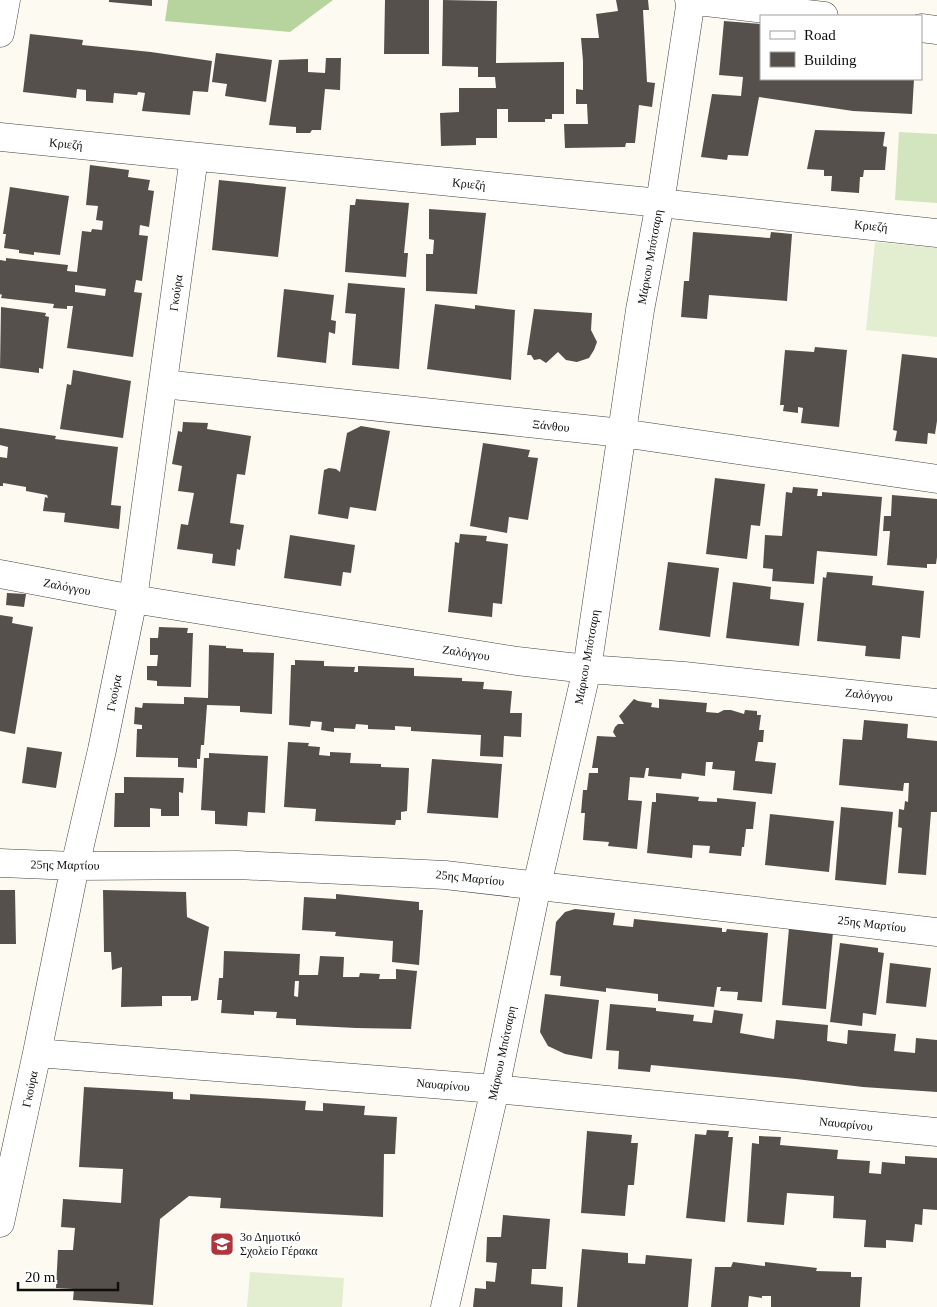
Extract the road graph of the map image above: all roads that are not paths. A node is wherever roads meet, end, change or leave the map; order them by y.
1 (6, 0) edge
2 (691, 0) edge
3 (816, 15) edge
4 (922, 28) edge
5 (937, 30) edge
6 (0, 33) edge
7 (0, 137) edge
8 (194, 157) junction
9 (660, 202) junction
10 (937, 233) edge
11 (163, 384) junction
12 (622, 433) junction
13 (937, 479) edge
14 (0, 574) edge
15 (133, 599) junction
16 (587, 668) junction
17 (937, 702) edge
18 (0, 863) edge
19 (75, 866) junction
20 (537, 885) junction
21 (937, 932) edge
22 (38, 1053) junction
23 (495, 1089) junction
24 (937, 1132) edge
25 (0, 1222) edge
26 (445, 1307) edge

1 - 6 street
2 - 3 street
2 - 9 street, Μάρκου Μπότσαρη
4 - 5 street
7 - 8 street, Κριεζή
8 - 9 street, Κριεζή
8 - 11 street, Γκούρα
9 - 10 street, Κριεζή
9 - 12 street, Μάρκου Μπότσαρη
11 - 12 street, Ξάνθου
11 - 15 street, Γκούρα
12 - 13 street, Ξάνθου
12 - 16 street, Μάρκου Μπότσαρη
14 - 15 street, Ζαλόγγου
15 - 16 street, Ζαλόγγου
15 - 19 street, Γκούρα
16 - 17 street, Ζαλόγγου
16 - 20 street, Μάρκου Μπότσαρη
18 - 19 street, 25ης Μαρτίου
19 - 20 street, 25ης Μαρτίου
19 - 22 street, Γκούρα
20 - 21 street, 25ης Μαρτίου
20 - 23 street, Μάρκου Μπότσαρη
22 - 23 street, Ναυαρίνου
22 - 25 street, Γκούρα
23 - 24 street, Ναυαρίνου
23 - 26 street, Μάρκου Μπότσαρη

